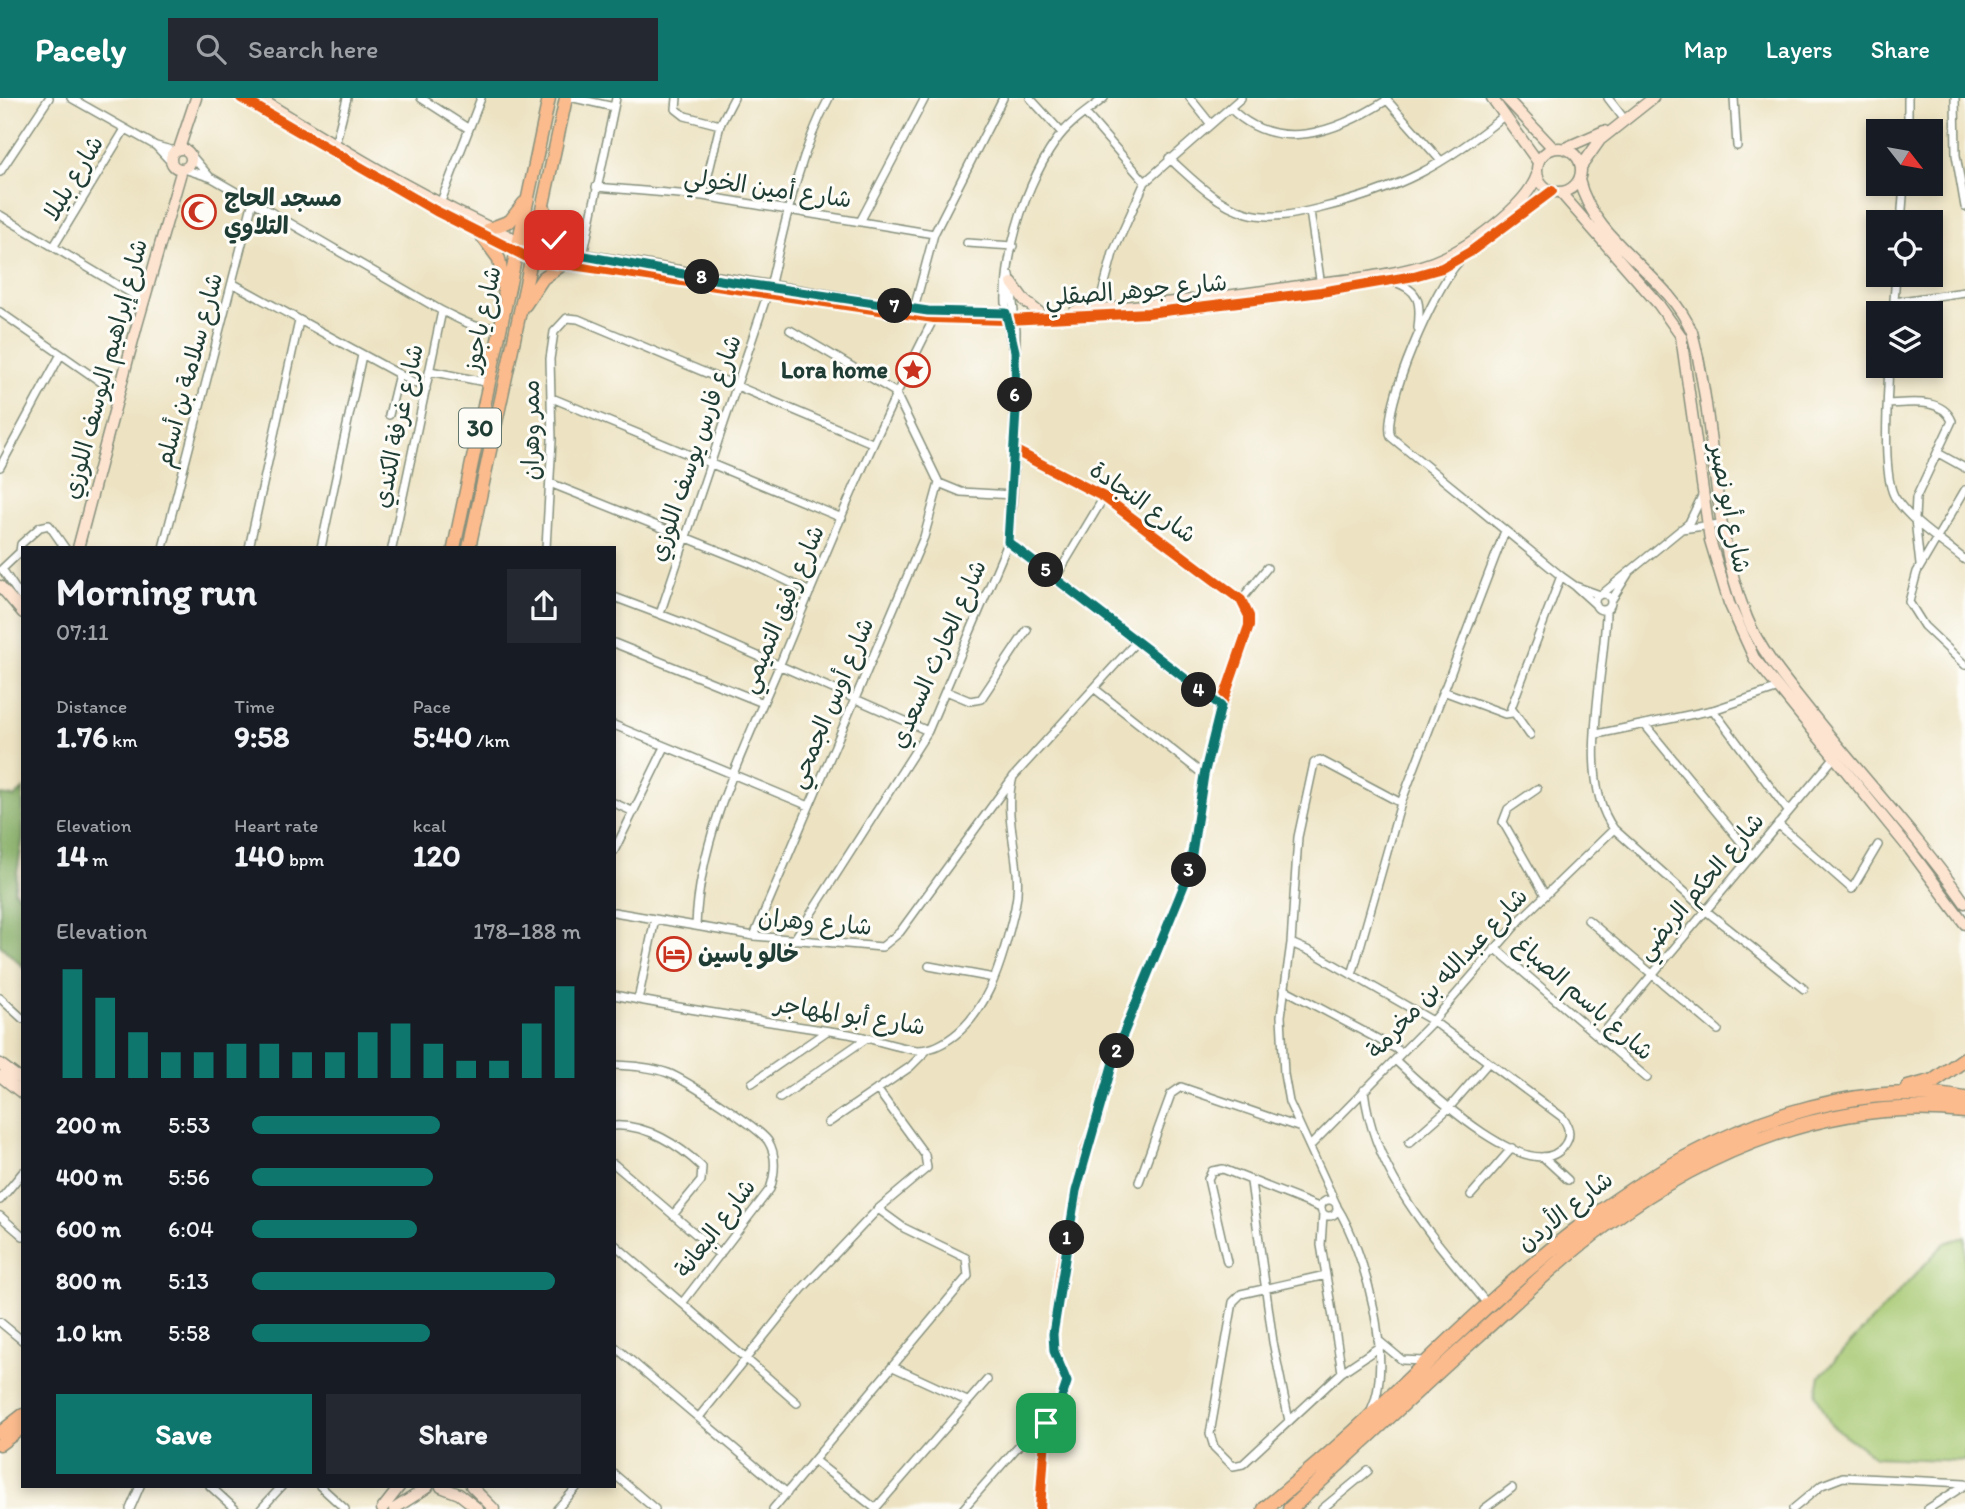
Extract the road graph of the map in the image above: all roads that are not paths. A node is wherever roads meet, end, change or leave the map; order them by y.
1 (49, 98) edge
2 (71, 98) edge
3 (196, 98) edge
4 (241, 98) edge
5 (259, 98) edge
6 (347, 98) edge
7 (421, 98) edge
8 (481, 98) edge
9 (549, 98) edge
10 (566, 98) edge
11 (574, 98) edge
12 (616, 98) edge
13 (677, 98) edge
14 (734, 98) edge
15 (829, 98) edge
16 (925, 98) edge
17 (1003, 98) edge
18 (1030, 98) edge
19 (1104, 98) edge
20 (1190, 98) edge
21 (1241, 98) edge
22 (1492, 98) edge
23 (1506, 98) edge
24 (1608, 98) edge
25 (1647, 98) edge
26 (1653, 98) edge
27 (1734, 98) edge
28 (1908, 98) edge
29 (1955, 98) edge
30 (1386, 99) edge
31 (614, 107) junction
32 (1230, 108) junction
33 (1085, 113) junction
34 (1505, 115) junction
35 (1624, 119) junction
36 (1908, 119) edge
37 (1210, 123) junction
38 (720, 125) junction
39 (124, 129) junction
40 (470, 129) junction
41 (1062, 133) junction
42 (335, 145) junction
43 (156, 146) junction
44 (1737, 146) dead end
45 (1559, 148) junction
46 (183, 152) junction
47 (1169, 158) junction
48 (1441, 162) junction
49 (1538, 162) junction
50 (178, 167) junction
51 (1581, 167) junction
52 (0, 172) edge
53 (1537, 175) junction
54 (212, 178) junction
55 (1579, 180) junction
56 (1145, 182) junction
57 (596, 187) junction
58 (530, 190) junction
59 (1556, 191) junction
60 (703, 196) junction
61 (253, 201) junction
62 (440, 204) junction
63 (543, 204) junction
64 (1965, 207) edge
65 (788, 210) junction
66 (1310, 211) junction
67 (0, 215) edge
68 (861, 220) junction
69 (486, 232) junction
70 (934, 234) junction
71 (967, 243) dead end
72 (54, 246) junction
73 (1013, 246) junction
74 (518, 247) junction
75 (1470, 252) junction
76 (532, 253) junction
77 (579, 255) junction
78 (563, 264) junction
79 (1011, 279) junction
80 (1391, 281) junction
81 (232, 283) junction
82 (1321, 288) junction
83 (769, 291) junction
84 (1965, 292) edge
85 (144, 301) junction
86 (1901, 301) edge
87 (506, 308) junction
88 (914, 309) junction
89 (1098, 309) junction
90 (442, 312) junction
91 (0, 313) edge
92 (1040, 313) junction
93 (1011, 317) junction
94 (934, 318) junction
95 (299, 321) junction
96 (503, 323) junction
97 (516, 328) junction
98 (790, 330) dead end
99 (1418, 336) junction
100 (362, 355) junction
101 (60, 356) junction
102 (430, 371) junction
103 (399, 374) junction
104 (1889, 378) edge
105 (490, 383) junction
106 (737, 386) junction
107 (426, 389) junction
108 (895, 392) junction
109 (118, 394) junction
110 (552, 398) junction
111 (1888, 404) junction
112 (389, 415) dead end
113 (872, 443) junction
114 (1014, 450) junction
115 (1938, 453) junction
116 (709, 462) junction
117 (0, 467) edge
118 (1965, 468) edge
119 (550, 483) junction
120 (939, 483) junction
121 (1965, 490) edge
122 (1013, 495) junction
123 (1702, 496) junction
124 (1104, 497) junction
125 (842, 518) junction
126 (1915, 519) junction
127 (1720, 524) junction
128 (1707, 526) junction
129 (1681, 529) junction
130 (1505, 531) junction
131 (685, 537) junction
132 (1937, 537) junction
133 (1008, 542) junction
134 (64, 546) edge
135 (79, 546) edge
136 (165, 546) edge
137 (249, 546) edge
138 (321, 546) edge
139 (392, 546) edge
140 (454, 546) edge
141 (469, 546) edge
142 (546, 546) edge
143 (1965, 560) edge
144 (1920, 565) junction
145 (1267, 568) dead end
146 (1628, 574) junction
147 (1561, 576) junction
148 (1055, 577) junction
149 (0, 586) edge
150 (1575, 586) junction
151 (810, 592) junction
152 (1601, 595) junction
153 (21, 597) edge
154 (616, 598) edge
155 (1241, 600) junction
156 (1611, 601) junction
157 (1600, 608) junction
158 (21, 611) edge
159 (660, 614) junction
160 (1027, 631) dead end
161 (1137, 641) junction
162 (616, 644) edge
163 (1965, 665) edge
164 (778, 667) junction
165 (1095, 689) junction
166 (1776, 689) junction
167 (946, 691) junction
168 (1444, 691) junction
169 (854, 699) junction
170 (763, 702) junction
171 (1221, 706) junction
172 (1713, 710) junction
173 (1512, 713) junction
174 (1645, 724) junction
175 (616, 726) edge
176 (928, 731) junction
177 (1597, 734) junction
178 (1530, 735) dead end
179 (665, 747) junction
180 (1833, 758) junction
181 (1204, 775) junction
182 (734, 776) junction
183 (1013, 777) junction
184 (1537, 789) dead end
185 (1401, 803) junction
186 (616, 804) edge
187 (809, 806) junction
188 (1788, 811) junction
189 (634, 812) junction
190 (1778, 824) junction
191 (1614, 828) junction
192 (1878, 845) dead end
193 (616, 847) edge
194 (1751, 854) junction
195 (1545, 895) junction
196 (1965, 903) edge
197 (1705, 910) junction
198 (616, 912) edge
199 (655, 919) junction
200 (1588, 920) dead end
201 (1965, 924) edge
202 (696, 926) junction
203 (754, 936) junction
204 (794, 940) junction
205 (1291, 943) junction
206 (1496, 948) junction
207 (929, 966) dead end
208 (1652, 972) junction
209 (1352, 975) junction
210 (994, 978) junction
211 (1284, 989) junction
212 (1804, 989) dead end
213 (616, 995) edge
214 (0, 998) edge
215 (638, 1000) junction
216 (21, 1018) edge
217 (1433, 1021) junction
218 (1718, 1030) dead end
219 (827, 1031) junction
220 (867, 1038) junction
221 (1599, 1038) junction
222 (927, 1049) junction
223 (1402, 1052) junction
224 (1965, 1059) edge
225 (1395, 1060) junction
226 (1488, 1063) junction
227 (0, 1064) edge
228 (616, 1065) edge
229 (0, 1076) edge
230 (1647, 1078) dead end
231 (21, 1080) edge
232 (752, 1083) dead end
233 (877, 1089) junction
234 (1364, 1090) junction
235 (21, 1092) edge
236 (1893, 1094) junction
237 (780, 1098) dead end
238 (1965, 1099) edge
239 (1942, 1108) junction
240 (1448, 1109) junction
241 (1965, 1111) edge
242 (1965, 1118) edge
243 (828, 1123) dead end
244 (616, 1126) edge
245 (1301, 1128) junction
246 (1409, 1143) dead end
247 (1311, 1145) junction
248 (1512, 1148) junction
249 (1543, 1157) junction
250 (616, 1166) edge
251 (21, 1174) edge
252 (1568, 1180) dead end
253 (1139, 1182) dead end
254 (1251, 1182) junction
255 (1471, 1195) dead end
256 (0, 1200) edge
257 (1336, 1205) junction
258 (878, 1209) junction
259 (1322, 1211) junction
260 (673, 1215) junction
261 (0, 1216) edge
262 (21, 1234) edge
263 (616, 1246) edge
264 (720, 1255) junction
265 (1227, 1262) dead end
266 (1326, 1275) junction
267 (1266, 1287) junction
268 (683, 1302) junction
269 (1488, 1306) junction
270 (0, 1322) edge
271 (21, 1338) edge
272 (1379, 1344) junction
273 (616, 1350) edge
274 (746, 1358) junction
275 (1432, 1358) junction
276 (893, 1367) junction
277 (1342, 1372) junction
278 (987, 1380) dead end
279 (967, 1401) junction
280 (797, 1402) dead end
281 (21, 1417) edge
282 (699, 1417) junction
283 (1289, 1421) junction
284 (1366, 1421) junction
285 (21, 1428) edge
286 (0, 1433) edge
287 (0, 1444) edge
288 (1043, 1444) junction
289 (815, 1461) junction
290 (1368, 1471) dead end
291 (616, 1476) edge
292 (1965, 1484) edge
293 (139, 1488) edge
294 (212, 1488) edge
295 (280, 1488) edge
296 (322, 1488) edge
297 (398, 1488) edge
298 (424, 1488) edge
299 (446, 1488) edge
300 (473, 1488) edge
301 (576, 1488) edge
302 (1511, 1488) dead end
303 (787, 1493) junction
304 (130, 1509) edge
305 (235, 1509) edge
306 (261, 1509) edge
307 (345, 1509) edge
308 (382, 1509) edge
309 (394, 1509) edge
310 (478, 1509) edge
311 (494, 1509) edge
312 (557, 1509) edge
313 (655, 1509) edge
314 (773, 1509) edge
315 (875, 1509) edge
316 (963, 1509) edge
317 (1040, 1509) edge
318 (1265, 1509) edge
319 (1290, 1509) edge
320 (1322, 1509) edge
321 (1484, 1509) edge
322 (1793, 1509) edge
323 (1928, 1509) edge

1 - 52 street
2 - 39 street
3 - 46 street
4 - 69 street
5 - 42 street
6 - 42 street
7 - 40 street
8 - 40 street
9 - 58 main road, شارع ياجوز / 30
10 - 63 main road, شارع ياجوز / 30
11 - 31 street
12 - 31 street
13 - 38 street
14 - 38 street
15 - 65 street, شارع فارس يوسف اللوزي
16 - 68 street
17 - 70 street
18 - 41 street
19 - 33 street
20 - 37 street
21 - 32 street
22 - 34 street
23 - 45 street
24 - 35 street
25 - 35 street
26 - 35 street
27 - 44 street
28 - 36 street
29 - 64 street
30 - 32 street
30 - 48 street
31 - 57 street
32 - 37 street
33 - 41 street
33 - 56 street
34 - 48 street
34 - 49 street
35 - 45 street
35 - 51 street
37 - 47 street
38 - 60 street
39 - 43 street
39 - 72 street, شارع بليلا
40 - 62 street
41 - 73 street, شارع الحارث السعدي
42 - 62 street
43 - 46 street
43 - 50 street
45 - 49 street
45 - 51 street
46 - 50 street
46 - 50 street
46 - 54 street
47 - 56 street
47 - 66 street
48 - 66 street
49 - 53 street
50 - 54 street
50 - 85 street, شارع إبراهيم اليوسف اللوزي
51 - 55 street
53 - 59 street
53 - 82 street, شارع جوهر الصقلي
54 - 61 street
55 - 59 street
55 - 127 street, شارع أبو نصير
56 - 89 street
57 - 60 street, شارع أمين الخولي
57 - 77 street
58 - 69 main road
58 - 74 main road, شارع ياجوز / 30
59 - 75 street, شارع جوهر الصقلي
59 - 123 street, شارع أبو نصير
60 - 65 street, شارع أمين الخولي
61 - 81 street, شارع سلامة بن أسلم
61 - 90 street
62 - 69 street
63 - 76 main road, شارع ياجوز / 30
63 - 77 main road
65 - 68 street, شارع أمين الخولي
65 - 83 street, شارع فارس يوسف اللوزي
66 - 82 street
67 - 72 street
68 - 70 street, شارع أمين الخولي
69 - 74 street
69 - 87 main road
70 - 88 street
71 - 73 street
72 - 85 street
73 - 79 street, شارع الحارث السعدي
74 - 76 street
74 - 87 main road, شارع ياجوز / 30
75 - 80 street, شارع جوهر الصقلي
75 - 99 street
76 - 77 street, شارع جوهر الصقلي
76 - 78 street, شارع جوهر الصقلي
76 - 97 main road, شارع ياجوز / 30
77 - 83 street, شارع جوهر الصقلي
78 - 83 street, شارع جوهر الصقلي
78 - 97 main road
79 - 92 street
79 - 93 street, شارع الحارث السعدي
80 - 82 street, شارع جوهر الصقلي
80 - 99 street
81 - 95 street
81 - 136 street, شارع سلامة بن أسلم
82 - 89 street, شارع جوهر الصقلي
82 - 93 street, شارع جوهر الصقلي
83 - 88 street, شارع جوهر الصقلي
83 - 94 street, شارع جوهر الصقلي
83 - 106 street, شارع فارس يوسف اللوزي
84 - 86 street
85 - 109 street, شارع إبراهيم اليوسف اللوزي
87 - 96 main road, شارع ياجوز / 30
88 - 93 street, شارع جوهر الصقلي
89 - 92 street, شارع جوهر الصقلي
90 - 96 street
90 - 102 street, شارع غرفة الكندي
91 - 101 street
92 - 93 street, شارع جوهر الصقلي
93 - 94 street, شارع جوهر الصقلي
93 - 114 street, شارع الحارث السعدي
94 - 108 street, شارع رفيق التميمي
95 - 100 street
95 - 137 street
96 - 105 main road, شارع ياجوز / 30
97 - 141 main road, شارع ياجوز / 30
98 - 108 street
99 - 130 street
100 - 103 street
100 - 138 street
101 - 109 street
101 - 117 street
102 - 105 street
102 - 107 street, شارع غرفة الكندي
103 - 107 street
103 - 112 street
104 - 111 street
105 - 140 main road, شارع ياجوز / 30
106 - 110 street, ممر وهران
106 - 113 street
106 - 116 street, شارع فارس يوسف اللوزي
107 - 139 street, شارع غرفة الكندي
108 - 113 street, شارع رفيق التميمي
108 - 120 street
109 - 135 street, شارع إبراهيم اليوسف اللوزي
110 - 116 street
110 - 119 street, ممر وهران
111 - 115 street
111 - 126 street
113 - 125 street, شارع رفيق التميمي
114 - 122 street, شارع الحارث السعدي
114 - 124 street, شارع النجادة
115 - 118 street
115 - 126 street
116 - 125 street
116 - 131 street, شارع فارس يوسف اللوزي
119 - 131 street
119 - 142 street, ممر وهران
120 - 122 street
120 - 169 street, شارع أوس الجمحي
121 - 132 street
122 - 133 street, شارع الحارث السعدي
123 - 128 street, شارع أبو نصير
123 - 129 street
124 - 148 street
124 - 155 street, شارع النجادة
125 - 151 street, شارع رفيق التميمي
126 - 132 street
126 - 144 street
127 - 128 street
127 - 196 street, شارع أبو نصير
128 - 129 street
128 - 166 street, شارع أبو نصير
129 - 146 street
130 - 147 street
130 - 168 street
131 - 151 street
131 - 159 street, شارع فارس يوسف اللوزي
132 - 143 street
132 - 144 street
133 - 148 street
133 - 167 street, شارع الحارث السعدي
134 - 153 street
144 - 163 street
145 - 155 street
146 - 152 street
146 - 156 street
147 - 150 street
147 - 173 street
148 - 161 street
149 - 158 street
150 - 152 street
150 - 157 street
151 - 164 street, شارع رفيق التميمي
152 - 156 street
152 - 157 street
154 - 159 street
155 - 171 street
156 - 157 street
157 - 177 street
159 - 164 street
160 - 167 street
161 - 165 street
161 - 171 street
162 - 170 street
164 - 169 street
164 - 170 street, شارع رفيق التميمي
165 - 181 street
165 - 183 street
166 - 172 street
166 - 180 street, شارع أبو نصير
167 - 176 street, شارع الحارث السعدي
168 - 173 street
168 - 185 street
169 - 176 street
169 - 187 street, شارع أوس الجمحي
170 - 182 street, شارع رفيق التميمي
171 - 181 street
172 - 174 street
172 - 188 street
173 - 178 street
174 - 177 street
174 - 194 street
175 - 179 street
176 - 204 street, شارع الحارث السعدي
177 - 191 street
179 - 182 street
179 - 189 street
180 - 188 street, شارع الحكم الربضي
180 - 201 street, شارع أبو نصير
181 - 288 street
182 - 187 street
182 - 202 street, شارع رفيق التميمي
183 - 204 street, شارع وهران
183 - 210 street, شارع أبو المهاجر
184 - 195 street
185 - 205 street
185 - 209 street
186 - 189 street
187 - 203 street, شارع أوس الجمحي
188 - 190 street, شارع الحكم الربضي
189 - 193 street
190 - 192 street
190 - 194 street, شارع الحكم الربضي
191 - 195 street, شارع عبدالله بن مخرمة
191 - 197 street
194 - 197 street, شارع الحكم الربضي
195 - 206 street, شارع عبدالله بن مخرمة
197 - 208 street, شارع الحكم الربضي
197 - 212 street
198 - 199 street, شارع وهران
199 - 202 street, شارع وهران
199 - 215 street
200 - 208 street
202 - 203 street, شارع وهران
203 - 204 street, شارع وهران
205 - 209 street
205 - 211 street
206 - 217 street, شارع عبدالله بن مخرمة
206 - 221 street, شارع باسم الصباغ
207 - 210 street
208 - 218 street
208 - 221 street, شارع الحكم الربضي
209 - 217 street
210 - 222 street, شارع أبو المهاجر
211 - 223 street
211 - 245 street
213 - 215 street, شارع أبو المهاجر
214 - 216 street
215 - 219 street, شارع أبو المهاجر
217 - 223 street, شارع عبدالله بن مخرمة
217 - 226 street
219 - 220 street, شارع أبو المهاجر
219 - 232 street
220 - 222 street, شارع أبو المهاجر
220 - 237 street
221 - 230 street, شارع باسم الصباغ
222 - 233 street
223 - 225 street, شارع عبدالله بن مخرمة
224 - 236 highway
225 - 234 street, شارع عبدالله بن مخرمة
225 - 240 street
226 - 240 street
226 - 249 street
227 - 231 street
228 - 264 street, شارع البعانة
229 - 235 street
233 - 243 street
233 - 258 street
234 - 247 street, شارع عبدالله بن مخرمة
234 - 269 street
236 - 238 highway, شارع الأردن
236 - 269 highway, شارع الأردن
239 - 241 highway, شارع الأردن
239 - 242 highway
239 - 319 highway, شارع الأردن
240 - 246 street
240 - 248 street
244 - 260 street
245 - 247 street
245 - 253 street
247 - 257 street
248 - 249 street
248 - 255 street
249 - 252 street
250 - 260 street
251 - 256 street
254 - 259 street
254 - 265 street
254 - 267 street
257 - 259 street
257 - 259 street
257 - 272 street
258 - 274 street
258 - 276 street
259 - 266 street
260 - 264 street
261 - 262 street
263 - 268 street
264 - 268 street, شارع البعانة
266 - 267 street
266 - 277 street
267 - 283 street
267 - 283 street
268 - 274 street
269 - 275 highway, شارع الأردن
270 - 271 street
272 - 275 street
272 - 277 street
272 - 284 street
273 - 282 street
274 - 280 street
274 - 282 street
275 - 284 highway, شارع الأردن
276 - 279 street
276 - 289 street
277 - 283 street
278 - 279 street
279 - 315 street
281 - 286 main road
282 - 303 street
284 - 318 highway, شارع الأردن
285 - 287 main road
288 - 316 street
288 - 317 street
289 - 303 street
289 - 315 street
290 - 320 street
291 - 313 street
292 - 322 street
292 - 323 street
293 - 304 street
294 - 305 street
295 - 306 street
296 - 307 street
297 - 308 street
298 - 309 street
299 - 310 street
300 - 311 street
301 - 312 street
302 - 321 street
303 - 314 street

